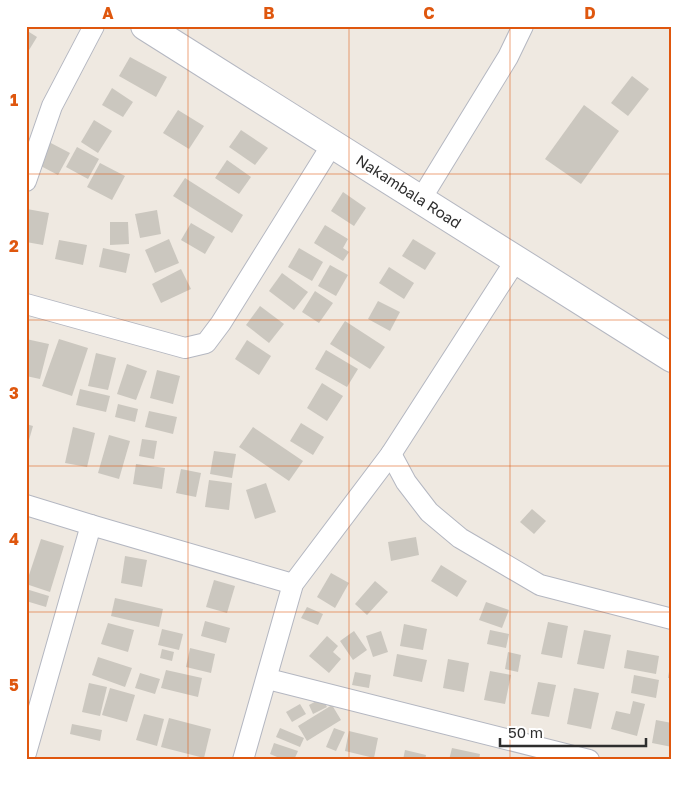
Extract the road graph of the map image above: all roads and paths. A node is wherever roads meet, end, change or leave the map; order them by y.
1 (94, 26) edge
2 (145, 26) edge
3 (523, 26) edge
4 (334, 143) junction
5 (26, 180) edge
6 (421, 200) junction
7 (516, 260) junction
8 (26, 304) edge
9 (668, 350) edge
10 (391, 454) junction
11 (26, 505) edge
12 (91, 525) junction
13 (293, 584) junction
14 (672, 619) edge
15 (268, 679) junction
16 (26, 753) edge
17 (568, 757) edge
18 (243, 760) edge
19 (589, 760) edge

1 - 5 street
2 - 4 main road, Nakambala Road
3 - 6 street
4 - 6 main road, Nakambala Road
4 - 8 street
6 - 7 main road, Nakambala Road
7 - 9 main road, Nakambala Road
7 - 10 street
10 - 13 street
10 - 14 street
11 - 12 street
12 - 13 street
12 - 16 street
13 - 15 street
15 - 17 street
15 - 18 street
17 - 19 street

